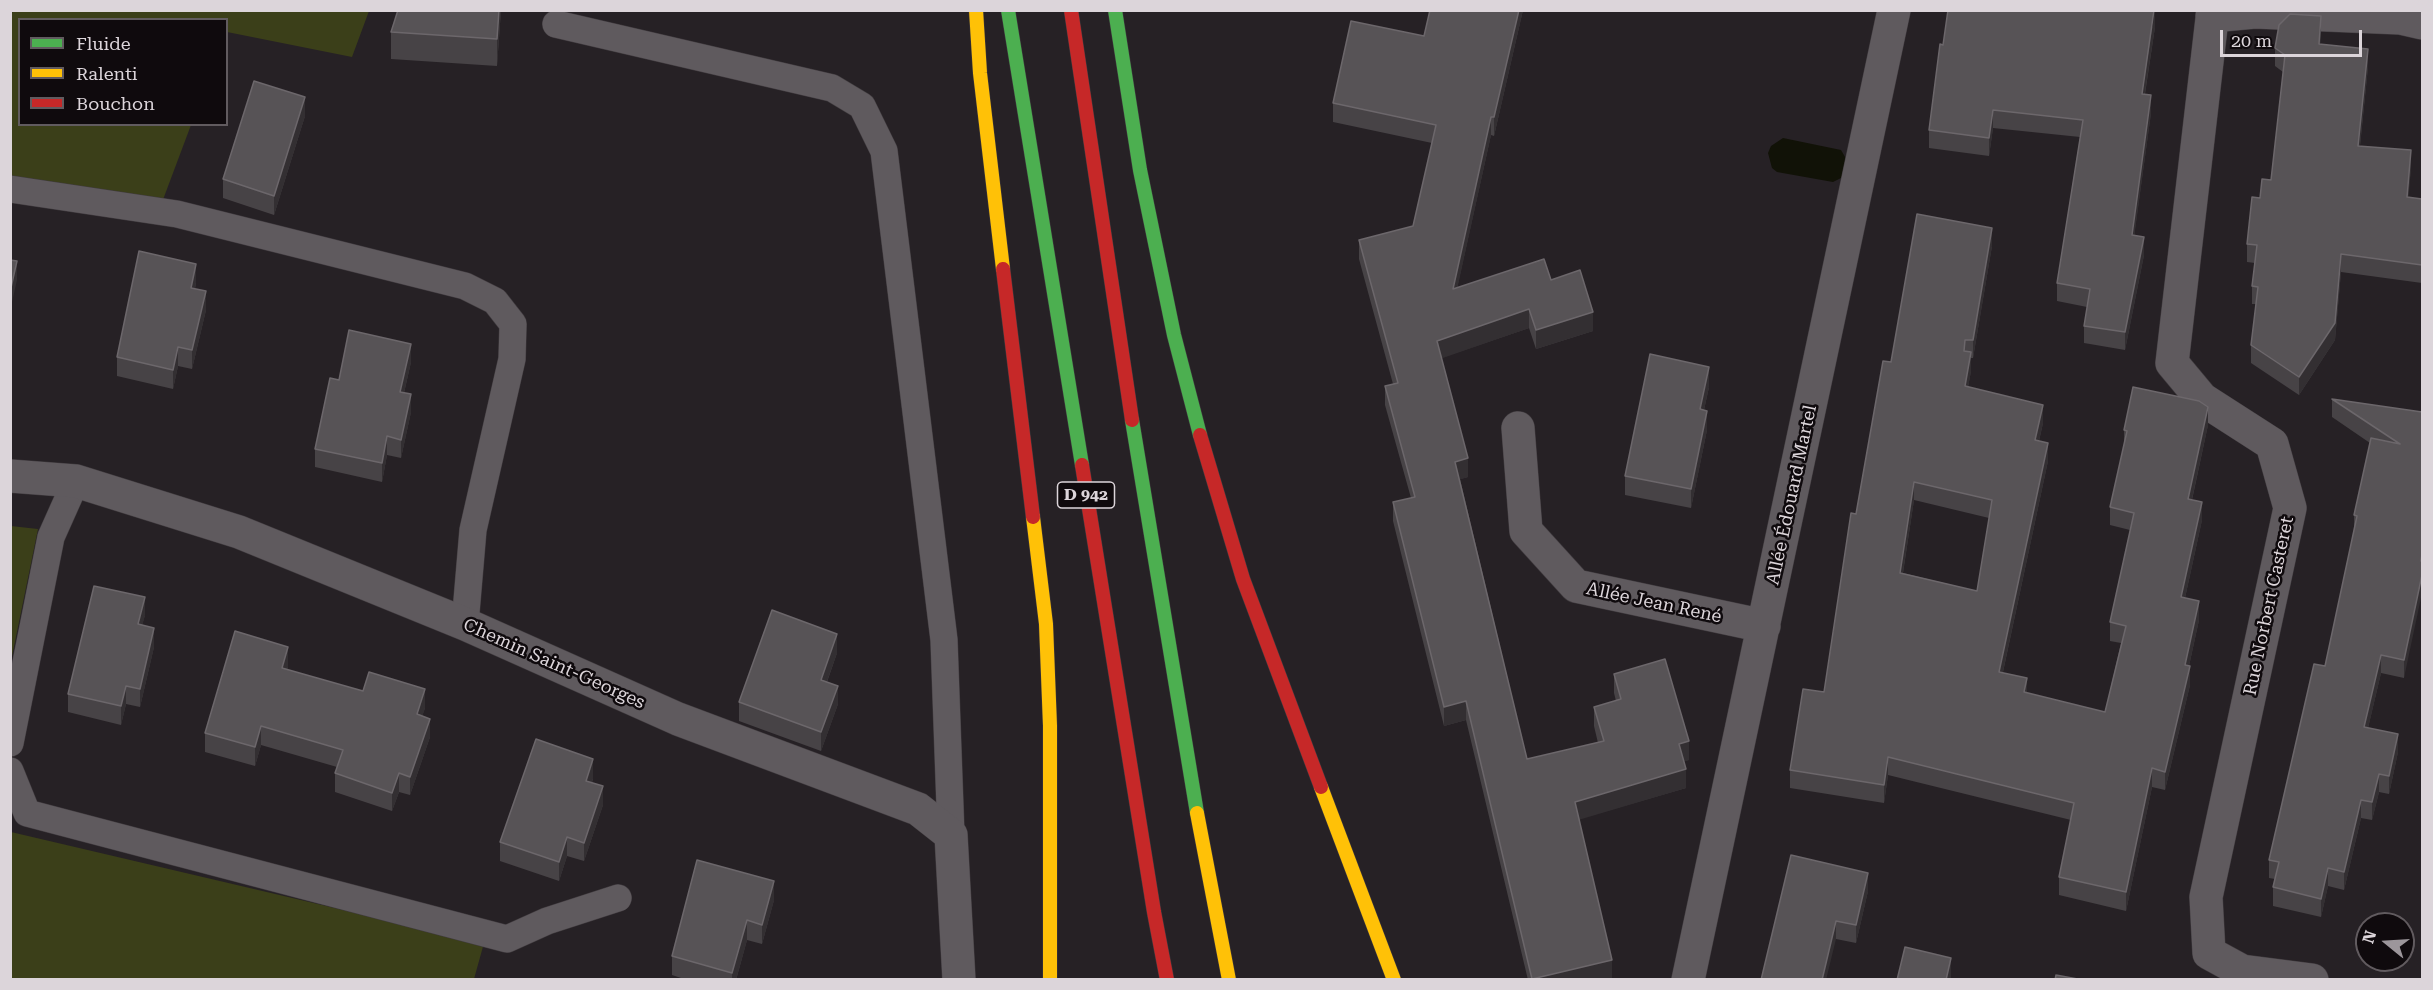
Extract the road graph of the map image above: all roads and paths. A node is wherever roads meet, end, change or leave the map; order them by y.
1 (976, 10) edge
2 (1008, 10) edge
3 (1071, 10) edge
4 (1115, 10) edge
5 (1894, 10) edge
6 (2213, 13) edge
7 (2422, 23) edge
8 (556, 24) dead end
9 (10, 189) edge
10 (1518, 428) dead end
11 (10, 476) edge
12 (76, 481) junction
13 (465, 624) junction
14 (1764, 626) junction
15 (10, 743) edge
16 (10, 771) edge
17 (951, 835) junction
18 (618, 898) dead end
19 (959, 980) edge
20 (1050, 980) edge
21 (1167, 980) edge
22 (1229, 980) edge
23 (1394, 980) edge
24 (1688, 980) edge
25 (2312, 980) edge

1 - 20 main road
2 - 21 main road, D 942
3 - 22 main road
4 - 23 main road
5 - 14 street, Allée Édouard Martel
6 - 7 street, Rue Norbert Casteret
6 - 25 street, Rue Norbert Casteret
8 - 17 lane
9 - 13 lane
10 - 14 street, Allée Jean René
11 - 12 street, Chemin Saint-Georges
12 - 13 street, Chemin Saint-Georges
12 - 15 lane
13 - 17 street, Chemin Saint-Georges
14 - 24 street, Allée Édouard Martel
16 - 18 lane
17 - 19 street

